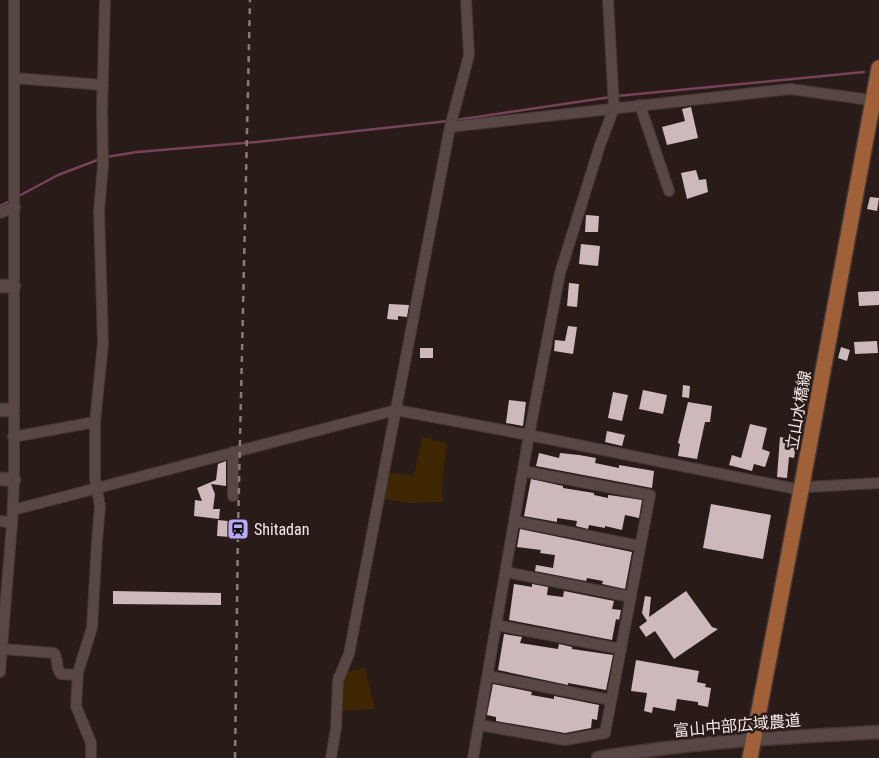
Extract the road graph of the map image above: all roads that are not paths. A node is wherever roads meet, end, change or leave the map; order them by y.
1 (14, 0) edge
2 (105, 0) edge
3 (466, 0) edge
4 (608, 0) edge
5 (879, 68) edge
6 (14, 78) junction
7 (103, 85) junction
8 (876, 101) edge
9 (640, 106) junction
10 (614, 108) junction
11 (450, 127) junction
12 (669, 191) dead end
13 (15, 207) junction
14 (0, 213) edge
15 (0, 286) edge
16 (14, 286) junction
17 (6, 410) edge
18 (396, 410) junction
19 (95, 422) junction
20 (529, 435) junction
21 (13, 437) junction
22 (233, 452) junction
23 (523, 471) junction
24 (0, 479) edge
25 (14, 480) junction
26 (879, 483) edge
27 (98, 488) junction
28 (801, 490) junction
29 (233, 496) dead end
30 (13, 510) junction
31 (0, 521) edge
32 (514, 521) junction
33 (12, 523) junction
34 (640, 546) junction
35 (506, 572) junction
36 (631, 598) junction
37 (496, 625) junction
38 (3, 649) junction
39 (621, 649) junction
40 (0, 672) edge
41 (78, 675) junction
42 (488, 676) junction
43 (611, 700) junction
44 (479, 725) junction
45 (879, 732) edge
46 (753, 739) junction
47 (91, 758) edge
48 (331, 758) edge
49 (473, 758) edge
50 (598, 758) edge
51 (750, 758) edge

1 - 6 street
2 - 7 street
3 - 11 street
4 - 10 street
5 - 8 main road, 立山水橋線
6 - 7 street
6 - 13 street
7 - 19 street
8 - 9 street
8 - 28 main road, 立山水橋線
9 - 10 street
9 - 12 street
10 - 11 street
10 - 20 street
11 - 18 street
13 - 14 street
13 - 16 street
15 - 16 street
16 - 17 street
17 - 21 street
18 - 20 street
18 - 22 street
18 - 48 street
19 - 21 street
19 - 27 street
20 - 23 street
20 - 28 street
21 - 25 street
22 - 27 street
22 - 29 street
23 - 32 street
23 - 34 street
24 - 25 street
25 - 30 street
26 - 28 street
27 - 30 street
27 - 41 street
28 - 46 main road, 立山水橋線
30 - 33 street
31 - 33 street
32 - 34 street
32 - 35 street
33 - 38 street
34 - 36 street
35 - 36 street
35 - 37 street
36 - 39 street
37 - 39 street
37 - 42 street
38 - 40 street
38 - 41 street
39 - 43 street
41 - 47 street
42 - 43 street
42 - 44 street
43 - 44 street
44 - 49 street
45 - 46 street, 富山中部広域農道
46 - 50 street, 富山中部広域農道
46 - 51 main road, 立山水橋線

